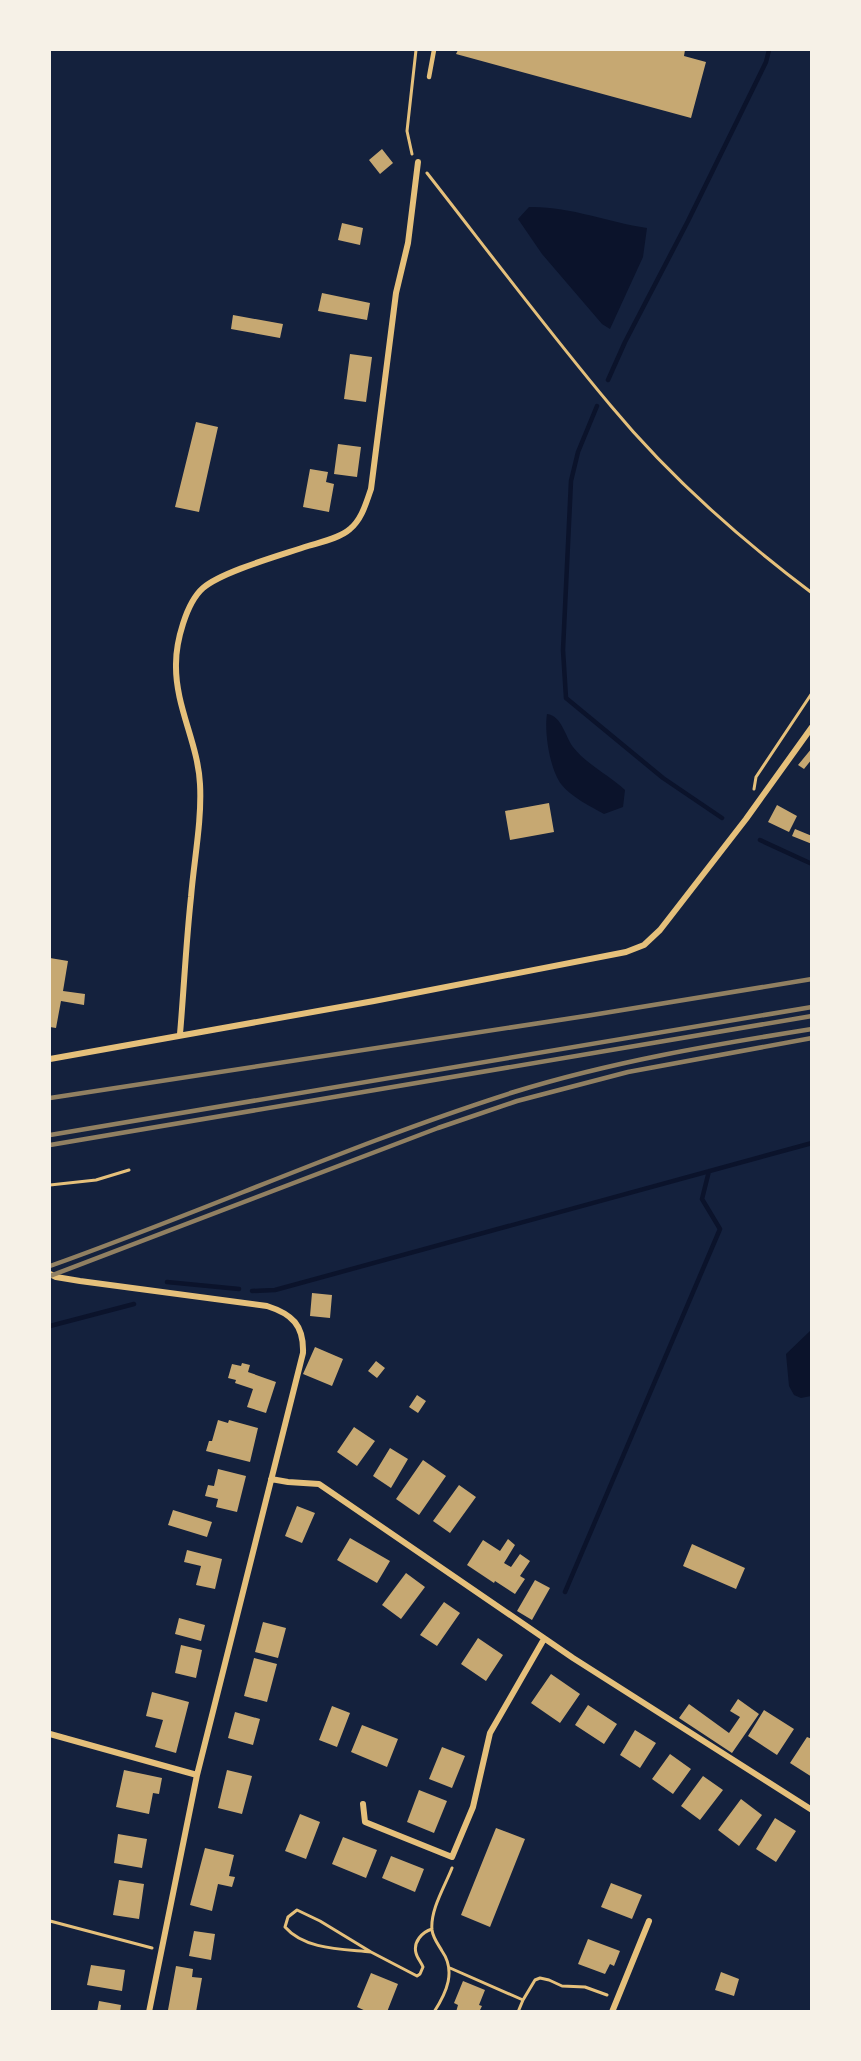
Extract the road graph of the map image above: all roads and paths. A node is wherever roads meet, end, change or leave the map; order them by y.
1 (416, 50) edge
2 (434, 50) edge
3 (429, 77) dead end
4 (418, 162) junction
5 (812, 593) edge
6 (812, 693) edge
7 (812, 727) edge
8 (755, 807) junction
9 (180, 1034) junction
10 (50, 1059) edge
11 (129, 1170) dead end
12 (50, 1185) edge
13 (50, 1274) edge
14 (271, 1479) junction
15 (544, 1639) junction
16 (50, 1734) edge
17 (197, 1775) junction
18 (363, 1804) dead end
19 (812, 1810) edge
20 (452, 1857) junction
21 (649, 1921) dead end
22 (50, 1922) edge
23 (432, 1929) junction
24 (160, 1950) junction
25 (371, 1952) junction
26 (450, 1968) junction
27 (523, 2000) junction
28 (617, 2000) junction
29 (149, 2012) edge
30 (434, 2012) edge
31 (518, 2012) edge
32 (612, 2012) edge

1 - 4 path
2 - 3 lane
4 - 5 path
4 - 9 street
6 - 8 path
7 - 8 street
8 - 9 street
9 - 10 street
11 - 12 path
13 - 14 street
14 - 15 street
14 - 17 street
15 - 19 street
15 - 20 street
16 - 17 street
17 - 24 street
18 - 20 street
20 - 23 path
21 - 28 street
22 - 24 path
23 - 25 path
23 - 26 path
24 - 29 street
25 - 25 path
26 - 27 path
26 - 30 path
27 - 28 path
27 - 31 path
28 - 32 street

